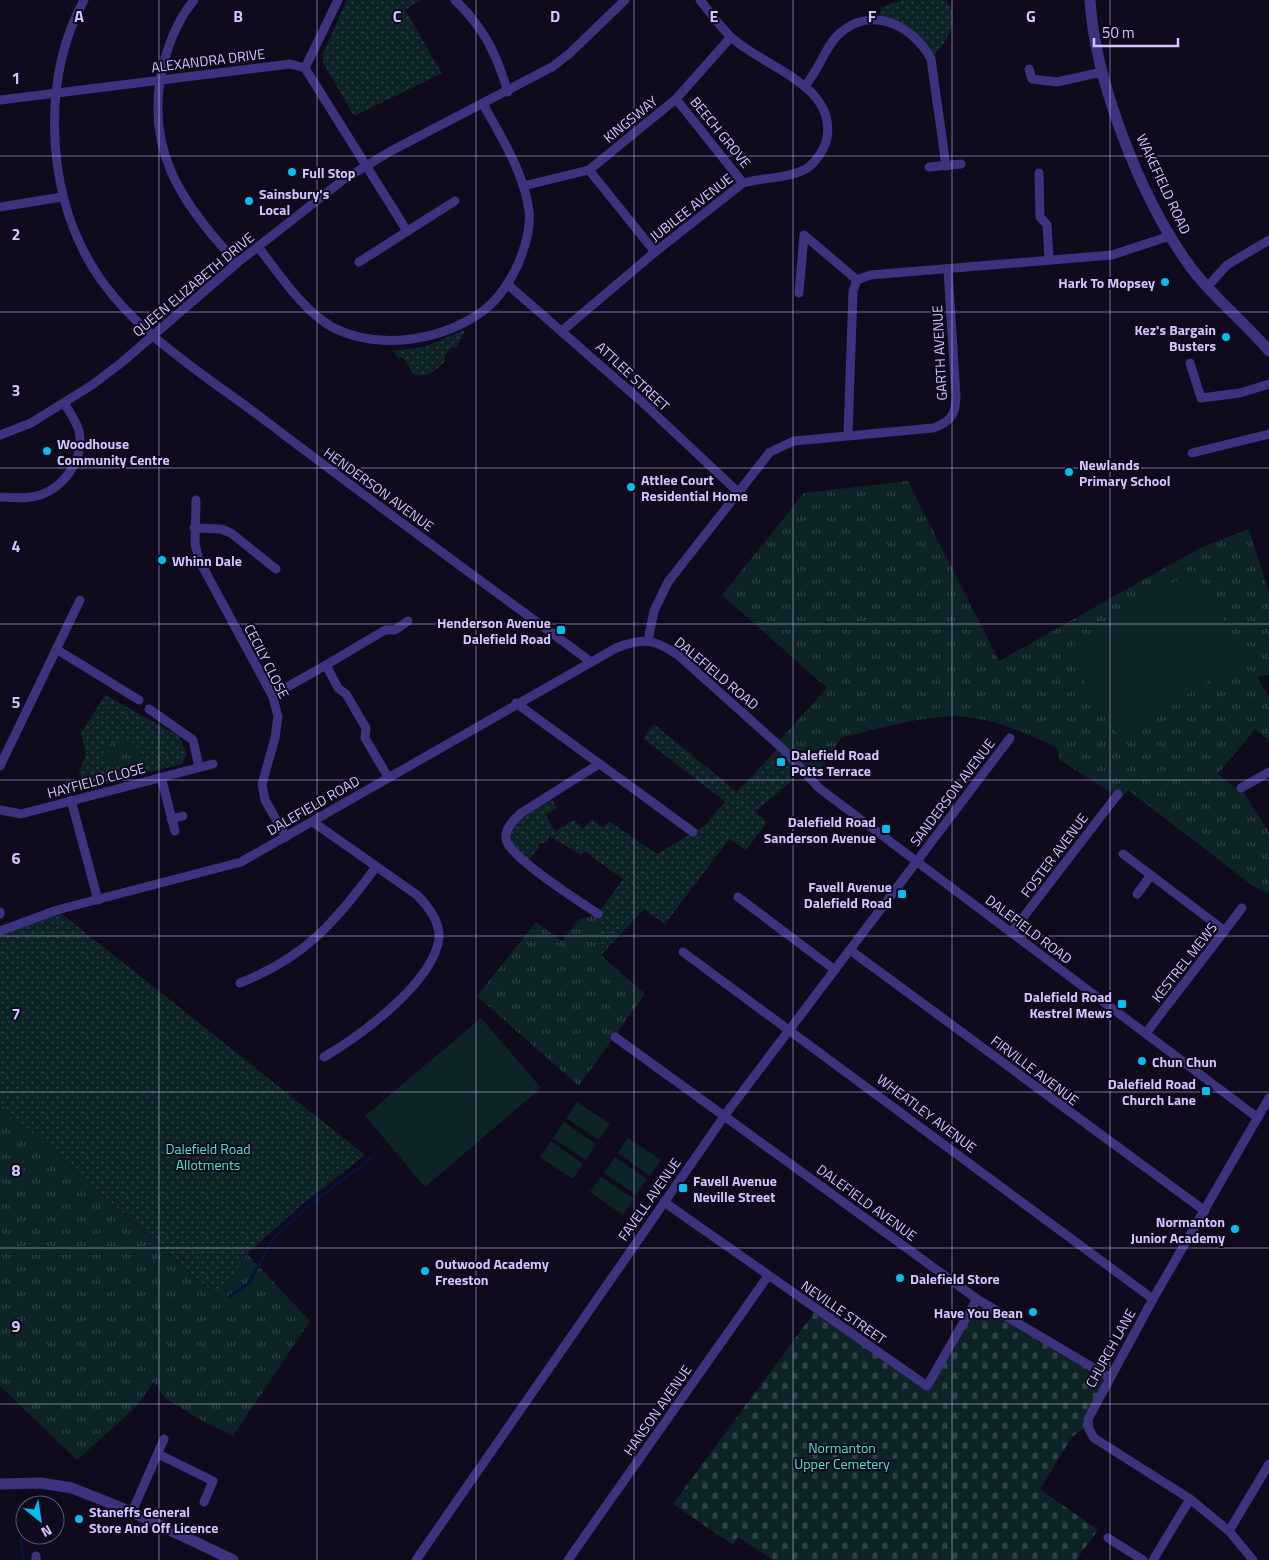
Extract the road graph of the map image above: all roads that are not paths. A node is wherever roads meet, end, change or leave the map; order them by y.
1 (84, 0) edge
2 (194, 0) edge
3 (338, 0) edge
4 (455, 0) edge
5 (625, 0) edge
6 (700, 0) edge
7 (1090, 0) edge
8 (731, 37) junction
9 (306, 68) junction
10 (1029, 69) dead end
11 (1102, 72) junction
12 (160, 80) junction
13 (805, 86) junction
14 (508, 92) junction
15 (58, 93) junction
16 (676, 99) junction
17 (0, 100) edge
18 (483, 104) junction
19 (961, 164) dead end
20 (365, 166) junction
21 (946, 166) junction
22 (929, 167) dead end
23 (589, 170) junction
24 (1039, 173) dead end
25 (743, 183) junction
26 (523, 186) junction
27 (62, 197) junction
28 (455, 201) dead end
29 (0, 207) edge
30 (407, 231) junction
31 (1170, 236) junction
32 (1269, 240) edge
33 (258, 247) junction
34 (655, 252) junction
35 (1050, 260) junction
36 (359, 262) dead end
37 (237, 263) junction
38 (948, 270) junction
39 (857, 280) junction
40 (507, 284) junction
41 (1208, 286) junction
42 (799, 293) dead end
43 (563, 330) junction
44 (153, 336) junction
45 (1269, 351) edge
46 (1190, 363) dead end
47 (1269, 384) edge
48 (64, 403) junction
49 (848, 434) junction
50 (1269, 434) edge
51 (0, 435) edge
52 (1192, 453) dead end
53 (738, 492) junction
54 (0, 497) edge
55 (196, 500) dead end
56 (194, 528) junction
57 (276, 569) dead end
58 (80, 600) dead end
59 (408, 621) dead end
60 (648, 640) junction
61 (56, 649) junction
62 (591, 662) junction
63 (326, 665) junction
64 (289, 686) dead end
65 (139, 700) dead end
66 (516, 703) junction
67 (149, 709) dead end
68 (1010, 738) dead end
69 (213, 764) dead end
70 (599, 764) junction
71 (0, 766) edge
72 (199, 767) junction
73 (1269, 772) edge
74 (161, 777) junction
75 (388, 777) junction
76 (1242, 788) dead end
77 (1118, 794) dead end
78 (71, 800) junction
79 (0, 810) edge
80 (183, 816) dead end
81 (171, 819) junction
82 (313, 822) junction
83 (175, 831) dead end
84 (693, 832) dead end
85 (286, 837) junction
86 (1123, 854) dead end
87 (916, 862) junction
88 (376, 867) junction
89 (1151, 875) junction
90 (1137, 894) dead end
91 (738, 897) dead end
92 (98, 900) junction
93 (1242, 908) dead end
94 (598, 914) dead end
95 (0, 931) edge
96 (1225, 931) junction
97 (1011, 933) junction
98 (850, 950) junction
99 (683, 952) dead end
100 (835, 970) junction
101 (240, 983) dead end
102 (789, 1030) junction
103 (1146, 1033) junction
104 (615, 1037) dead end
105 (324, 1057) dead end
106 (1269, 1098) edge
107 (725, 1115) junction
108 (1258, 1118) junction
109 (664, 1202) junction
110 (1205, 1211) junction
111 (768, 1276) junction
112 (977, 1299) junction
113 (1153, 1299) junction
114 (1109, 1377) junction
115 (164, 1439) dead end
116 (158, 1454) junction
117 (1269, 1464) edge
118 (0, 1484) edge
119 (1190, 1499) junction
120 (204, 1502) dead end
121 (132, 1512) junction
122 (1228, 1532) junction
123 (1108, 1538) dead end
124 (212, 1555) edge
125 (233, 1560) edge
126 (416, 1560) edge
127 (568, 1560) edge
128 (1143, 1560) edge
129 (1153, 1560) edge
130 (1253, 1560) edge

1 - 15 street, HENDERSON AVENUE
2 - 12 street
3 - 9 street
4 - 14 street
5 - 14 street, QUEEN ELIZABETH DRIVE
6 - 8 street, JUBILEE AVENUE
7 - 11 street, WAKEFIELD ROAD
8 - 13 street, JUBILEE AVENUE
8 - 16 street, KINGSWAY
9 - 12 street, ALEXANDRA DRIVE
9 - 20 street
10 - 11 street
11 - 31 street, WAKEFIELD ROAD
12 - 15 street, ALEXANDRA DRIVE
12 - 37 street
13 - 21 street
13 - 25 street, JUBILEE AVENUE
14 - 18 street, QUEEN ELIZABETH DRIVE
15 - 17 street, ALEXANDRA DRIVE
15 - 27 street, HENDERSON AVENUE
16 - 23 street, KINGSWAY
16 - 25 street, BEECH GROVE
18 - 20 street, QUEEN ELIZABETH DRIVE
18 - 26 street
19 - 21 street
20 - 30 street
20 - 33 street, QUEEN ELIZABETH DRIVE
21 - 22 street
23 - 26 street, KINGSWAY
23 - 34 street
24 - 35 street
25 - 34 street, JUBILEE AVENUE
26 - 40 street
27 - 29 street
27 - 44 street, HENDERSON AVENUE
28 - 30 street
30 - 36 street
31 - 35 street
31 - 41 street, WAKEFIELD ROAD
32 - 41 street
33 - 37 street, QUEEN ELIZABETH DRIVE
33 - 40 street
34 - 43 street, JUBILEE AVENUE
35 - 38 street
37 - 44 street, QUEEN ELIZABETH DRIVE
38 - 39 street
38 - 49 street, GARTH AVENUE
39 - 42 street
39 - 49 street
40 - 43 street, ATTLEE STREET
41 - 45 street, WAKEFIELD ROAD
43 - 53 street, ATTLEE STREET
44 - 48 street, QUEEN ELIZABETH DRIVE
44 - 62 street, HENDERSON AVENUE
46 - 47 street
48 - 51 street, QUEEN ELIZABETH DRIVE
48 - 54 street
49 - 53 street, GARTH AVENUE
50 - 52 street
53 - 60 street, GARTH AVENUE
55 - 56 street, CECILY CLOSE
56 - 57 street
56 - 85 street, CECILY CLOSE
58 - 61 street
59 - 63 street
60 - 62 street, DALEFIELD ROAD
60 - 87 street, DALEFIELD ROAD
61 - 65 street
61 - 71 street
62 - 66 street, DALEFIELD ROAD
63 - 64 street
63 - 75 street
66 - 70 street
66 - 75 street, DALEFIELD ROAD
67 - 72 street
68 - 87 street, SANDERSON AVENUE
69 - 72 street, HAYFIELD CLOSE
70 - 84 street
70 - 94 street
72 - 74 street, HAYFIELD CLOSE
73 - 76 street
74 - 78 street, HAYFIELD CLOSE
74 - 81 street
75 - 82 street, DALEFIELD ROAD
77 - 97 street, FOSTER AVENUE
78 - 79 street, HAYFIELD CLOSE
78 - 92 street
80 - 81 street
81 - 83 street
82 - 85 street, DALEFIELD ROAD
82 - 88 street
85 - 92 street, DALEFIELD ROAD
86 - 89 street
87 - 97 street, DALEFIELD ROAD
87 - 98 street, FAVELL AVENUE
88 - 101 street
88 - 105 street
89 - 90 street
89 - 96 street
91 - 100 street
92 - 95 street, DALEFIELD ROAD
93 - 96 street, KESTREL MEWS
96 - 103 street, KESTREL MEWS
97 - 103 street, DALEFIELD ROAD
98 - 100 street, FAVELL AVENUE
98 - 110 street, FIRVILLE AVENUE
99 - 102 street, WHEATLEY AVENUE
100 - 102 street, FAVELL AVENUE
102 - 107 street, FAVELL AVENUE
102 - 113 street, WHEATLEY AVENUE
103 - 108 street, DALEFIELD ROAD
104 - 107 street, DALEFIELD AVENUE
106 - 108 street, CHURCH LANE
107 - 109 street, FAVELL AVENUE
107 - 112 street, DALEFIELD AVENUE
108 - 110 street, CHURCH LANE
109 - 111 street, NEVILLE STREET
109 - 126 street, FAVELL AVENUE
110 - 113 street, CHURCH LANE
111 - 112 street, NEVILLE STREET
111 - 127 street, HANSON AVENUE
112 - 114 street, DALEFIELD AVENUE
113 - 114 street, CHURCH LANE
114 - 119 street, CHURCH LANE
115 - 116 street
116 - 120 street
116 - 121 street
117 - 122 street
118 - 121 street
119 - 122 street, CHURCH LANE
119 - 129 street
121 - 124 street
122 - 130 street, CHURCH LANE
123 - 128 street
124 - 125 street

